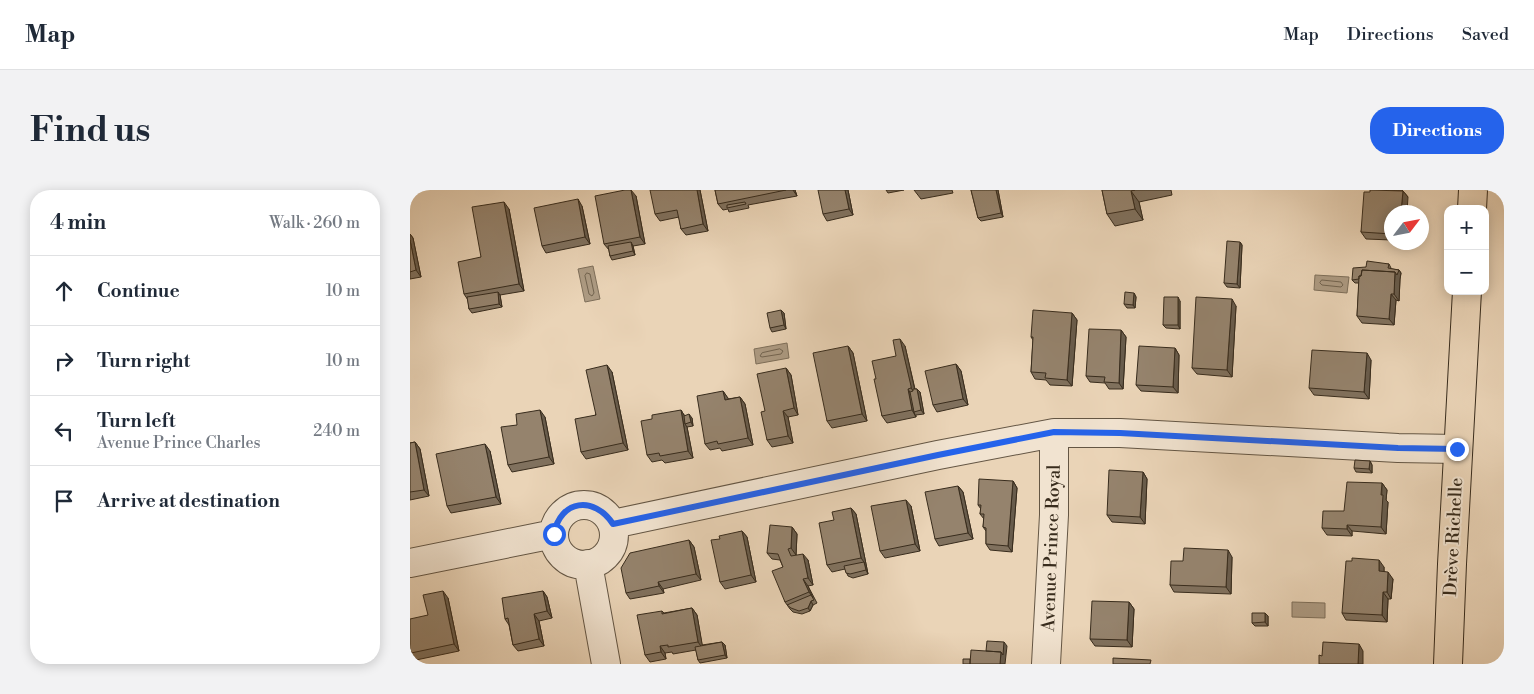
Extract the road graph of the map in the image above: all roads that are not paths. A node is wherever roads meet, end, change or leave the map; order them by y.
1 (1473, 190) edge
2 (1472, 205) edge
3 (1467, 295) edge
4 (1054, 432) junction
5 (1457, 449) junction
6 (613, 524) junction
7 (554, 534) junction
8 (410, 563) edge
9 (588, 564) junction
10 (606, 664) edge
11 (1046, 664) edge
12 (1448, 664) edge

1 - 2 main road
3 - 5 main road, Drève Richelle
4 - 5 street
4 - 6 street
4 - 11 street, Avenue Prince Royal
5 - 12 main road, Drève Richelle
6 - 7 street
6 - 9 street
7 - 8 street
7 - 9 street
9 - 10 street

